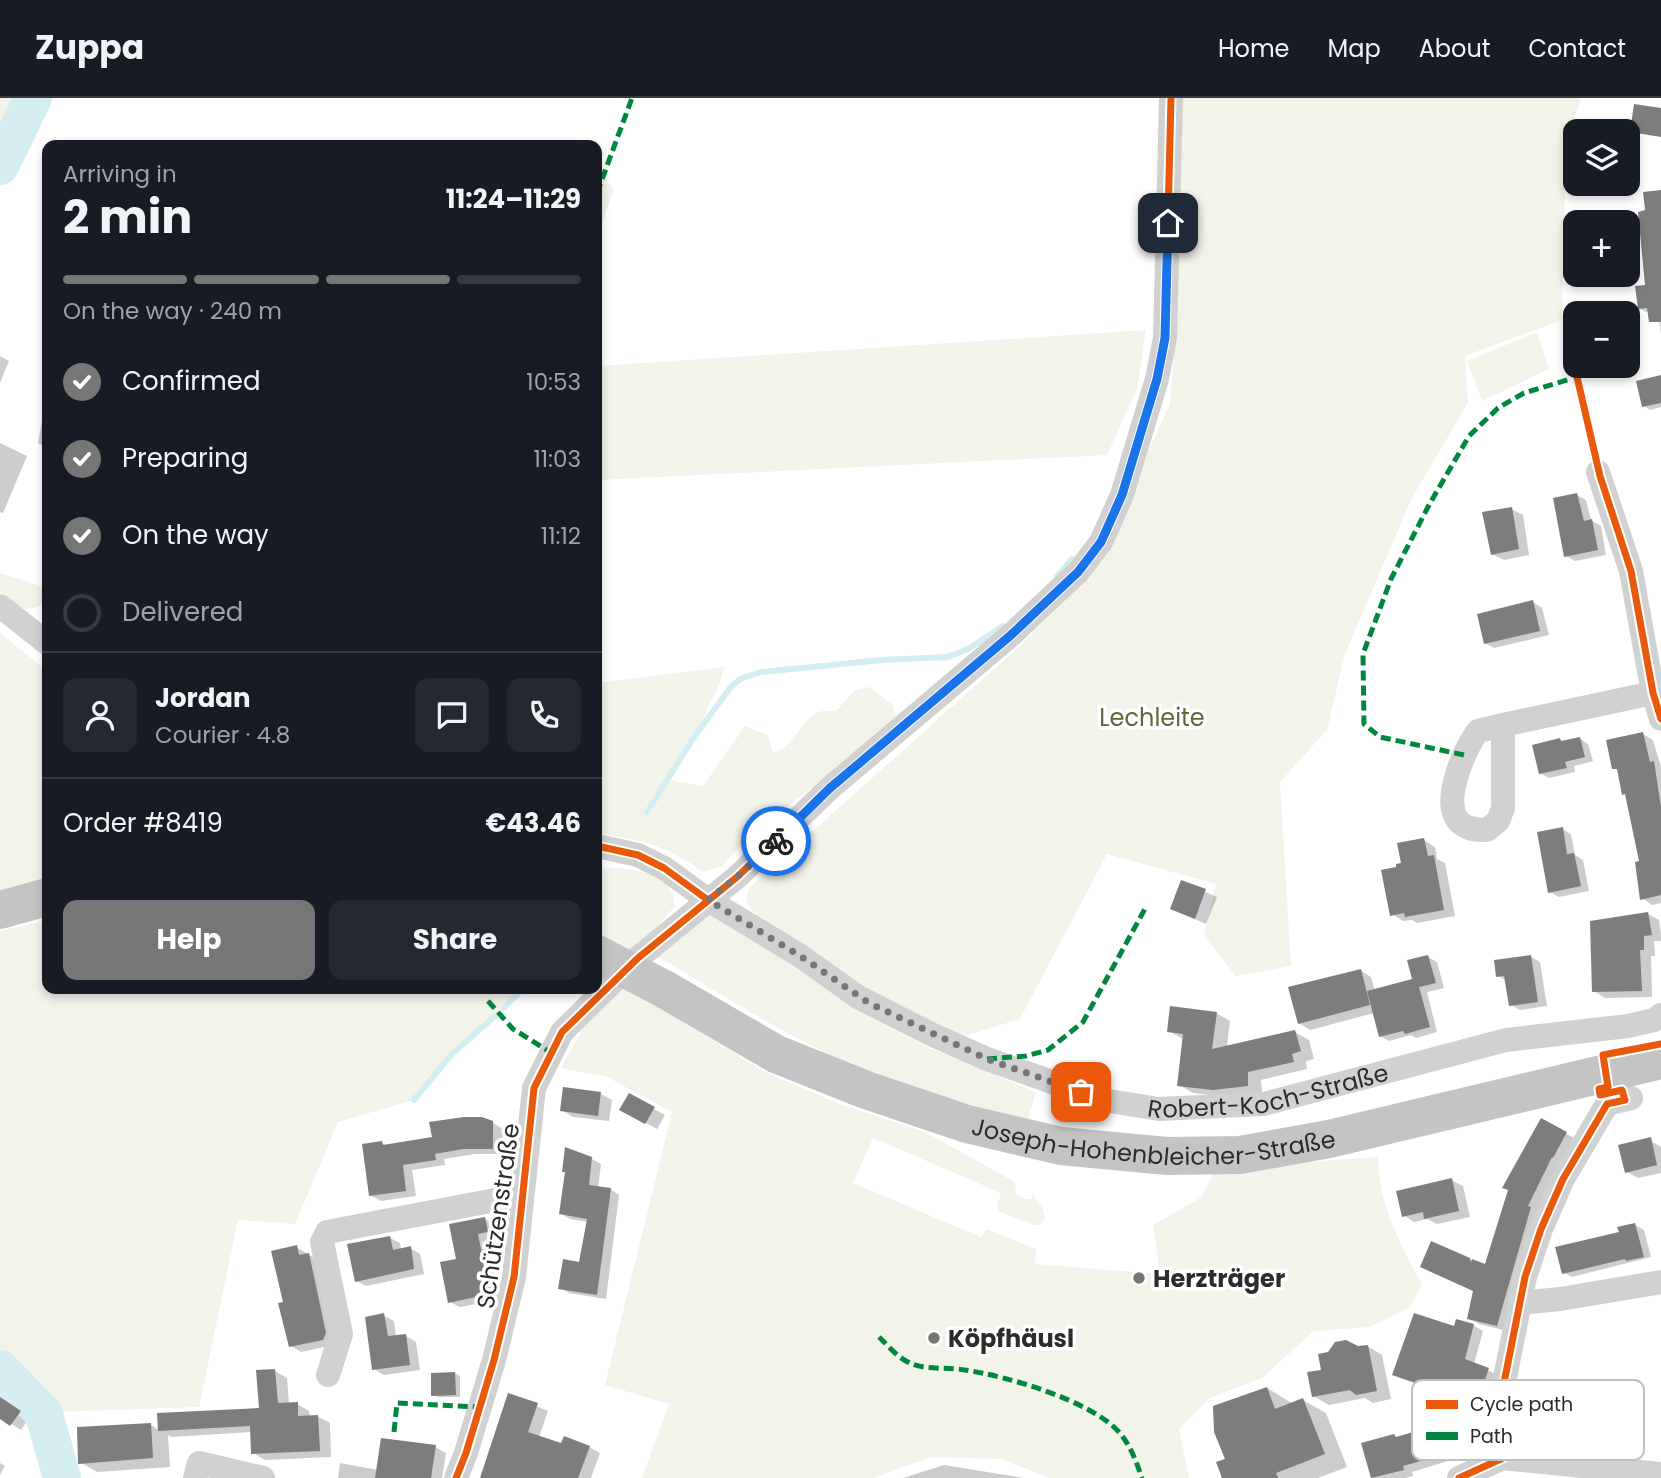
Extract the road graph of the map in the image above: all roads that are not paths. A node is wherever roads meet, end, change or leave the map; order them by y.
1 (1171, 98) edge
2 (1598, 472) dead end
3 (0, 606) edge
4 (42, 639) edge
5 (1653, 693) junction
6 (1661, 719) edge
7 (1503, 725) dead end
8 (602, 847) edge
9 (42, 898) edge
10 (708, 900) junction
11 (0, 910) edge
12 (638, 958) dead end
13 (605, 967) edge
14 (587, 994) edge
15 (1661, 1015) edge
16 (1661, 1060) edge
17 (1631, 1098) dead end
18 (522, 1195) junction
19 (1661, 1282) edge
20 (1521, 1303) junction
21 (328, 1374) dead end
22 (1505, 1380) edge
23 (1499, 1460) edge
24 (1523, 1460) edge
25 (1661, 1474) edge
26 (195, 1478) edge
27 (263, 1478) edge
28 (456, 1478) edge
29 (1459, 1478) edge

1 - 10 street
2 - 5 street
3 - 4 street
5 - 6 street
5 - 7 street
8 - 10 street, Robert-Koch-Straße
9 - 11 main road
10 - 12 street
10 - 15 street, Robert-Koch-Straße
13 - 16 main road, Joseph-Hohenbleicher-Straße, bridge
14 - 18 street, Schützenstraße
17 - 20 street
18 - 21 street, Schützenstraße
18 - 28 street, Schützenstraße
19 - 20 street
20 - 22 street
23 - 29 street
24 - 25 street
26 - 27 street

